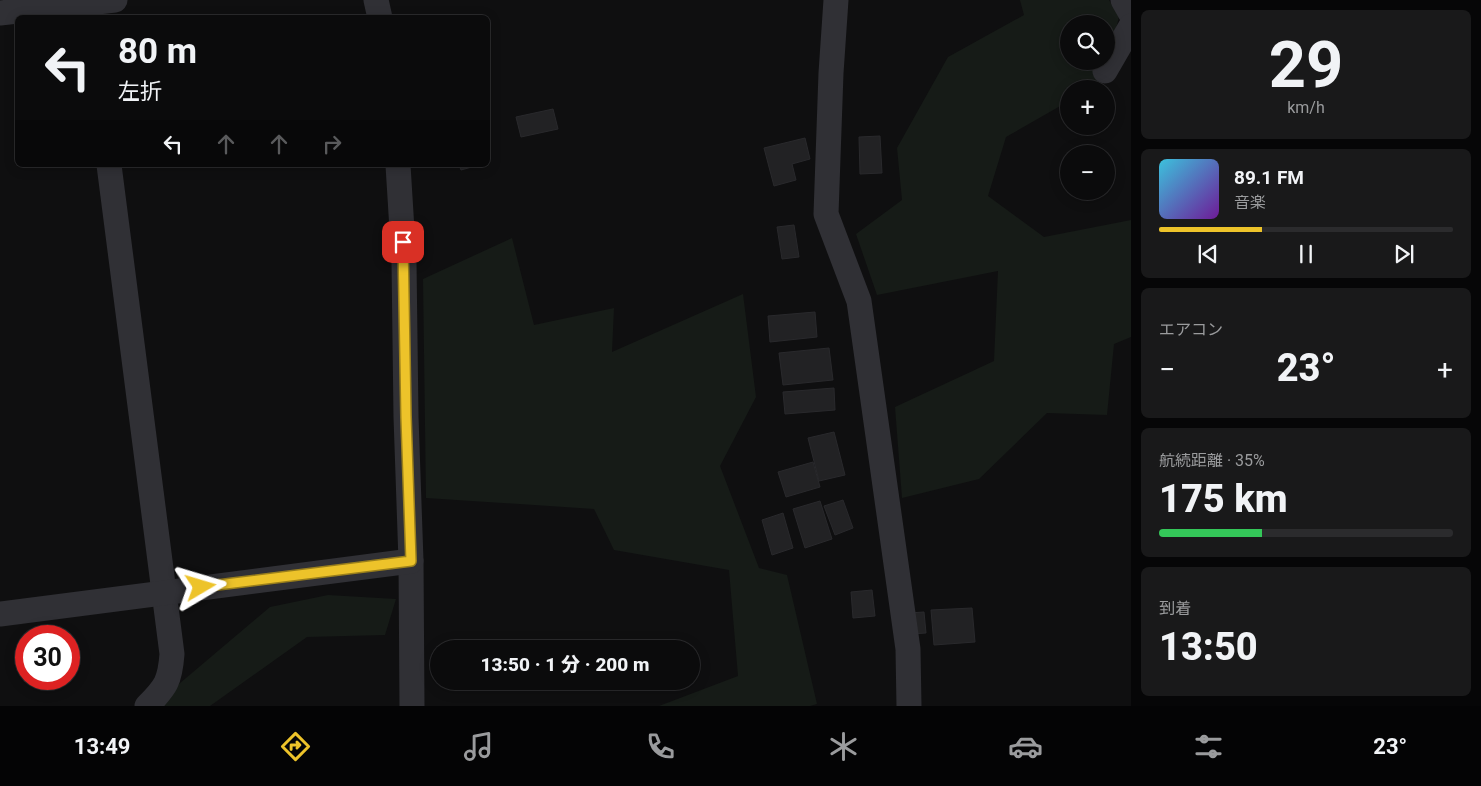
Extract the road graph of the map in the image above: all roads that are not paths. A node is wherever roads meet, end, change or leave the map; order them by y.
1 (115, 0) edge
2 (376, 0) edge
3 (836, 0) edge
4 (1123, 0) edge
5 (88, 7) edge
6 (0, 14) edge
7 (1131, 14) edge
8 (379, 15) edge
9 (1131, 26) edge
10 (1105, 71) dead end
11 (108, 167) edge
12 (398, 167) edge
13 (411, 561) junction
14 (163, 592) junction
15 (0, 614) edge
16 (147, 706) edge
17 (412, 706) edge
18 (909, 706) edge

1 - 5 street
2 - 8 street
3 - 18 street
4 - 7 street
5 - 6 street
9 - 10 street
11 - 14 street
12 - 13 street
13 - 14 street
13 - 17 street
14 - 15 street
14 - 16 street

